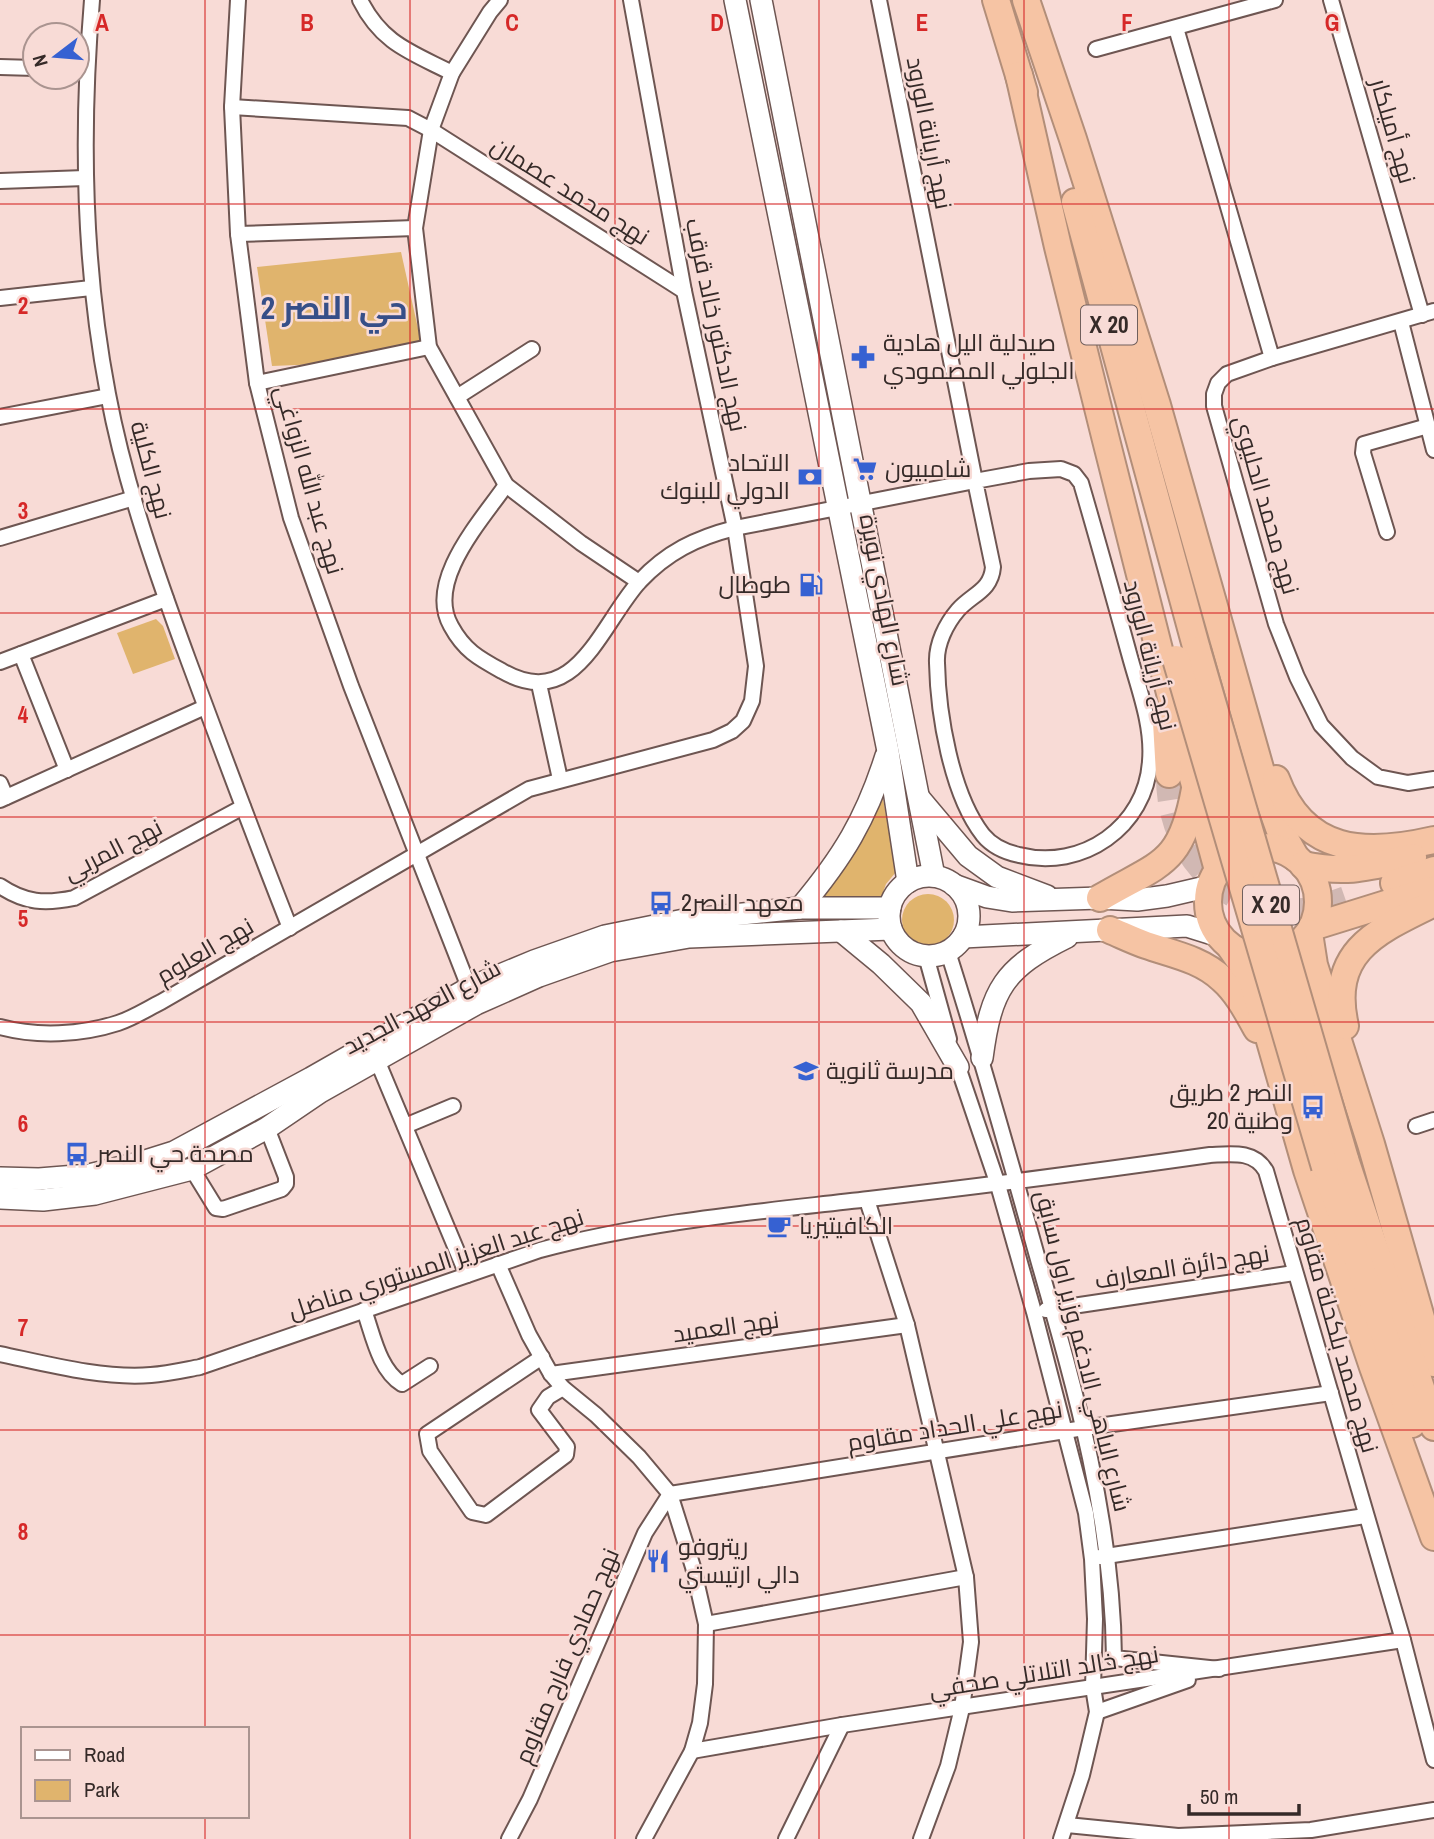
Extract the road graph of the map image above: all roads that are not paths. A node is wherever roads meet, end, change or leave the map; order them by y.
1 (92, 0) edge
2 (239, 0) edge
3 (360, 0) edge
4 (500, 0) edge
5 (631, 0) edge
6 (735, 0) edge
7 (761, 0) edge
8 (879, 0) edge
9 (996, 0) edge
10 (1023, 0) edge
11 (1275, 0) edge
12 (1331, 0) edge
13 (89, 21) edge
14 (1176, 28) junction
15 (1096, 49) dead end
16 (0, 67) edge
17 (21, 68) edge
18 (452, 73) junction
19 (1019, 75) junction
20 (83, 91) edge
21 (232, 107) junction
22 (431, 130) junction
23 (85, 178) junction
24 (0, 181) edge
25 (415, 228) junction
26 (238, 234) junction
27 (91, 288) junction
28 (684, 291) junction
29 (0, 298) edge
30 (1428, 313) edge
31 (1401, 322) junction
32 (429, 347) junction
33 (532, 349) dead end
34 (1272, 358) junction
35 (257, 383) junction
36 (108, 396) junction
37 (457, 397) junction
38 (0, 417) edge
39 (1428, 426) junction
40 (1106, 440) junction
41 (1434, 450) edge
42 (975, 481) junction
43 (506, 485) junction
44 (134, 498) junction
45 (849, 505) junction
46 (735, 528) junction
47 (1388, 532) dead end
48 (0, 538) edge
49 (639, 582) junction
50 (166, 599) junction
51 (1215, 610) junction
52 (21, 654) junction
53 (1186, 654) junction
54 (0, 662) edge
55 (539, 684) junction
56 (205, 707) junction
57 (888, 751) junction
58 (67, 770) junction
59 (1169, 774) tunnel mouth
60 (560, 779) junction
61 (1434, 779) edge
62 (0, 783) edge
63 (1196, 788) junction
64 (918, 795) junction
65 (3, 799) edge
66 (243, 807) junction
67 (1434, 840) edge
68 (1434, 850) edge
69 (415, 853) junction
70 (1299, 861) junction
71 (1434, 870) edge
72 (934, 876) junction
73 (1214, 878) junction
74 (908, 882) junction
75 (954, 885) junction
76 (0, 886) edge
77 (1434, 889) edge
78 (1100, 898) junction
79 (1349, 898) tunnel mouth
80 (1062, 901) junction
81 (1434, 903) edge
82 (800, 908) junction
83 (890, 919) junction
84 (290, 928) junction
85 (1110, 930) junction
86 (1310, 930) junction
87 (841, 932) junction
88 (1077, 932) junction
89 (963, 937) junction
90 (1225, 942) junction
91 (948, 952) junction
92 (926, 956) junction
93 (472, 996) junction
94 (0, 1027) edge
95 (982, 1058) junction
96 (377, 1060) junction
97 (958, 1067) junction
98 (1277, 1070) junction
99 (453, 1106) dead end
100 (1434, 1120) edge
101 (405, 1126) junction
102 (1416, 1126) dead end
103 (267, 1129) junction
104 (1371, 1144) junction
105 (1335, 1163) junction
106 (192, 1170) junction
107 (0, 1178) edge
108 (1016, 1182) junction
109 (998, 1185) junction
110 (0, 1198) edge
111 (867, 1199) junction
112 (498, 1264) junction
113 (1294, 1273) junction
114 (467, 1275) junction
115 (364, 1310) junction
116 (1052, 1310) junction
117 (1034, 1312) junction
118 (907, 1325) junction
119 (0, 1354) edge
120 (542, 1357) junction
121 (1434, 1363) edge
122 (430, 1366) dead end
123 (551, 1374) junction
124 (563, 1388) junction
125 (1331, 1394) junction
126 (1084, 1427) junction
127 (1434, 1427) edge
128 (1065, 1431) junction
129 (936, 1453) junction
130 (670, 1494) junction
131 (1434, 1497) edge
132 (1365, 1517) junction
133 (1434, 1537) edge
134 (1109, 1555) junction
135 (1092, 1559) junction
136 (966, 1577) junction
137 (706, 1623) junction
138 (1403, 1640) junction
139 (1219, 1669) junction
140 (1093, 1687) junction
141 (962, 1708) junction
142 (1097, 1712) junction
143 (842, 1725) junction
144 (692, 1751) junction
145 (1434, 1760) edge
146 (1434, 1810) edge
147 (1067, 1825) junction
148 (1312, 1834) edge
149 (1178, 1838) edge
150 (509, 1839) edge
151 (644, 1839) edge
152 (786, 1839) edge
153 (921, 1839) edge
154 (1061, 1839) edge

1 - 13 street, نهج الكلية
2 - 21 street, نهج عبد الله الزواغي
3 - 18 street
4 - 18 street
5 - 28 street, نهج الدكتور خالد قرقب
6 - 45 main road, شارع الهادي نويرة
7 - 45 main road, شارع الهادي نويرة
8 - 42 street, نهج أريانة الورود
9 - 19 highway, X 20
10 - 51 highway
10 - 53 highway, X 20
11 - 14 street
12 - 30 street, نهج أميلكار
14 - 15 street
14 - 34 street
16 - 17 street
18 - 22 street
19 - 40 highway
19 - 53 highway, X 20
20 - 23 street, نهج الكلية
21 - 22 street, نهج محمد عصمان
21 - 26 street, نهج عبد الله الزواغي
22 - 25 street
22 - 28 street, نهج محمد عصمان
23 - 24 street
23 - 27 street, نهج الكلية
25 - 26 street
25 - 32 street
26 - 35 street, نهج عبد الله الزواغي
27 - 29 street
27 - 36 street, نهج الكلية
28 - 46 street, نهج الدكتور خالد قرقب
30 - 31 street, نهج محمد الحليوي
31 - 34 street, نهج محمد الحليوي
31 - 39 street
32 - 35 street
32 - 37 street
33 - 37 street
34 - 61 street, نهج محمد الحليوي
35 - 69 street, نهج عبد الله الزواغي
36 - 38 street
36 - 44 street, نهج الكلية
37 - 43 street
39 - 41 street
39 - 47 street
40 - 59 highway
40 - 63 highway
42 - 42 street, نهج أريانة الورود
42 - 45 street, نهج أريانة الورود
43 - 49 street
43 - 55 street
44 - 48 street
44 - 50 street, نهج الكلية
45 - 46 street, نهج أريانة الورود
45 - 57 main road, شارع الهادي نويرة
45 - 64 main road, شارع الهادي نويرة
46 - 49 street, نهج أريانة الورود
46 - 60 street, نهج الدكتور خالد قرقب
49 - 55 street
50 - 52 street
50 - 56 street, نهج الكلية
51 - 67 highway
51 - 70 highway
52 - 54 street
52 - 58 street
53 - 105 highway, X 20, bridge
55 - 60 street
56 - 58 street
56 - 66 street, نهج الكلية
57 - 74 main road, شارع الهادي نويرة
57 - 82 main road
58 - 65 street
60 - 69 street, نهج الدكتور خالد قرقب
62 - 65 street
63 - 73 highway
63 - 78 highway
64 - 72 main road, شارع الهادي نويرة
64 - 80 main road
66 - 76 street, نهج المربي
66 - 84 street, نهج الكلية
68 - 70 highway
69 - 84 street, نهج العلوم
69 - 93 street, نهج عبد الله الزواغي
70 - 73 highway
70 - 86 highway
71 - 79 highway
72 - 74 main road
72 - 75 main road
73 - 78 main road
73 - 90 highway
74 - 83 main road
75 - 80 main road
75 - 89 main road
77 - 86 highway
78 - 80 main road
81 - 104 highway
82 - 83 main road, شارع العهد الجديد
82 - 93 main road, شارع العهد الجديد
83 - 87 main road, شارع العهد الجديد
83 - 92 main road
84 - 94 street, نهج العلوم
85 - 88 main road
85 - 90 main road
85 - 98 highway
86 - 90 highway
86 - 104 highway
87 - 93 main road, شارع العهد الجديد
87 - 97 main road
88 - 89 main road
88 - 95 main road
89 - 91 main road
90 - 98 highway
91 - 92 main road
91 - 95 street, شارع الباهي الادغم وزير اول سابق
92 - 97 street, شارع الباهي الادغم وزير اول سابق
93 - 96 main road, شارع العهد الجديد
93 - 107 main road, شارع العهد الجديد
95 - 108 street, شارع الباهي الادغم وزير اول سابق
96 - 101 street
96 - 103 main road, شارع العهد الجديد
97 - 109 street, شارع الباهي الادغم وزير اول سابق
98 - 133 highway
99 - 101 street
100 - 102 street
101 - 114 street
103 - 106 main road, شارع العهد الجديد
103 - 106 street
104 - 121 highway
105 - 127 highway, X 20
105 - 131 highway, X 20
106 - 110 main road, شارع العهد الجديد
108 - 109 street, نهج عبد العزيز المستوري مناضل
108 - 113 street, نهج محمد بلكحلة مقاوم
108 - 116 street, شارع الباهي الادغم وزير اول سابق
109 - 111 street, نهج عبد العزيز المستوري مناضل
109 - 117 street, شارع الباهي الادغم وزير اول سابق
111 - 112 street, نهج عبد العزيز المستوري مناضل
111 - 118 street
112 - 114 street, نهج عبد العزيز المستوري مناضل
112 - 120 street
113 - 116 street, نهج دائرة المعارف
113 - 125 street, نهج محمد بلكحلة مقاوم
114 - 115 street, نهج عبد العزيز المستوري مناضل
115 - 119 street, نهج عبد العزيز المستوري مناضل
115 - 122 street
116 - 117 street, نهج دائرة المعارف
116 - 126 street, شارع الباهي الادغم وزير اول سابق
117 - 128 street, شارع الباهي الادغم وزير اول سابق
118 - 123 street, نهج العميد
118 - 129 street
120 - 123 street
120 - 124 street
123 - 124 street
124 - 130 street
125 - 126 street, نهج علي الحداد مقاوم
125 - 132 street, نهج محمد بلكحلة مقاوم
126 - 128 street, نهج علي الحداد مقاوم
126 - 134 street, شارع الباهي الادغم وزير اول سابق
128 - 129 street, نهج علي الحداد مقاوم
128 - 135 street, شارع الباهي الادغم وزير اول سابق
129 - 130 street, نهج علي الحداد مقاوم
129 - 136 street
130 - 137 street
130 - 150 street, نهج حمادي فارح مقاوم
132 - 134 street
132 - 138 street, نهج محمد بلكحلة مقاوم
134 - 135 street
134 - 139 street, شارع الباهي الادغم وزير اول سابق
135 - 140 street, شارع الباهي الادغم وزير اول سابق
136 - 137 street
136 - 141 street
137 - 144 street
138 - 139 street, نهج خالد التلاتلي صحفي
138 - 145 street, نهج محمد بلكحلة مقاوم
139 - 140 street, نهج خالد التلاتلي صحفي
139 - 142 street
140 - 141 street, نهج خالد التلاتلي صحفي
140 - 142 street, شارع الباهي الادغم وزير اول سابق
141 - 143 street, نهج خالد التلاتلي صحفي
141 - 153 street
142 - 147 street
143 - 144 street, نهج خالد التلاتلي صحفي
143 - 152 street
144 - 151 street
146 - 148 street
147 - 149 street
147 - 154 street
148 - 149 street

